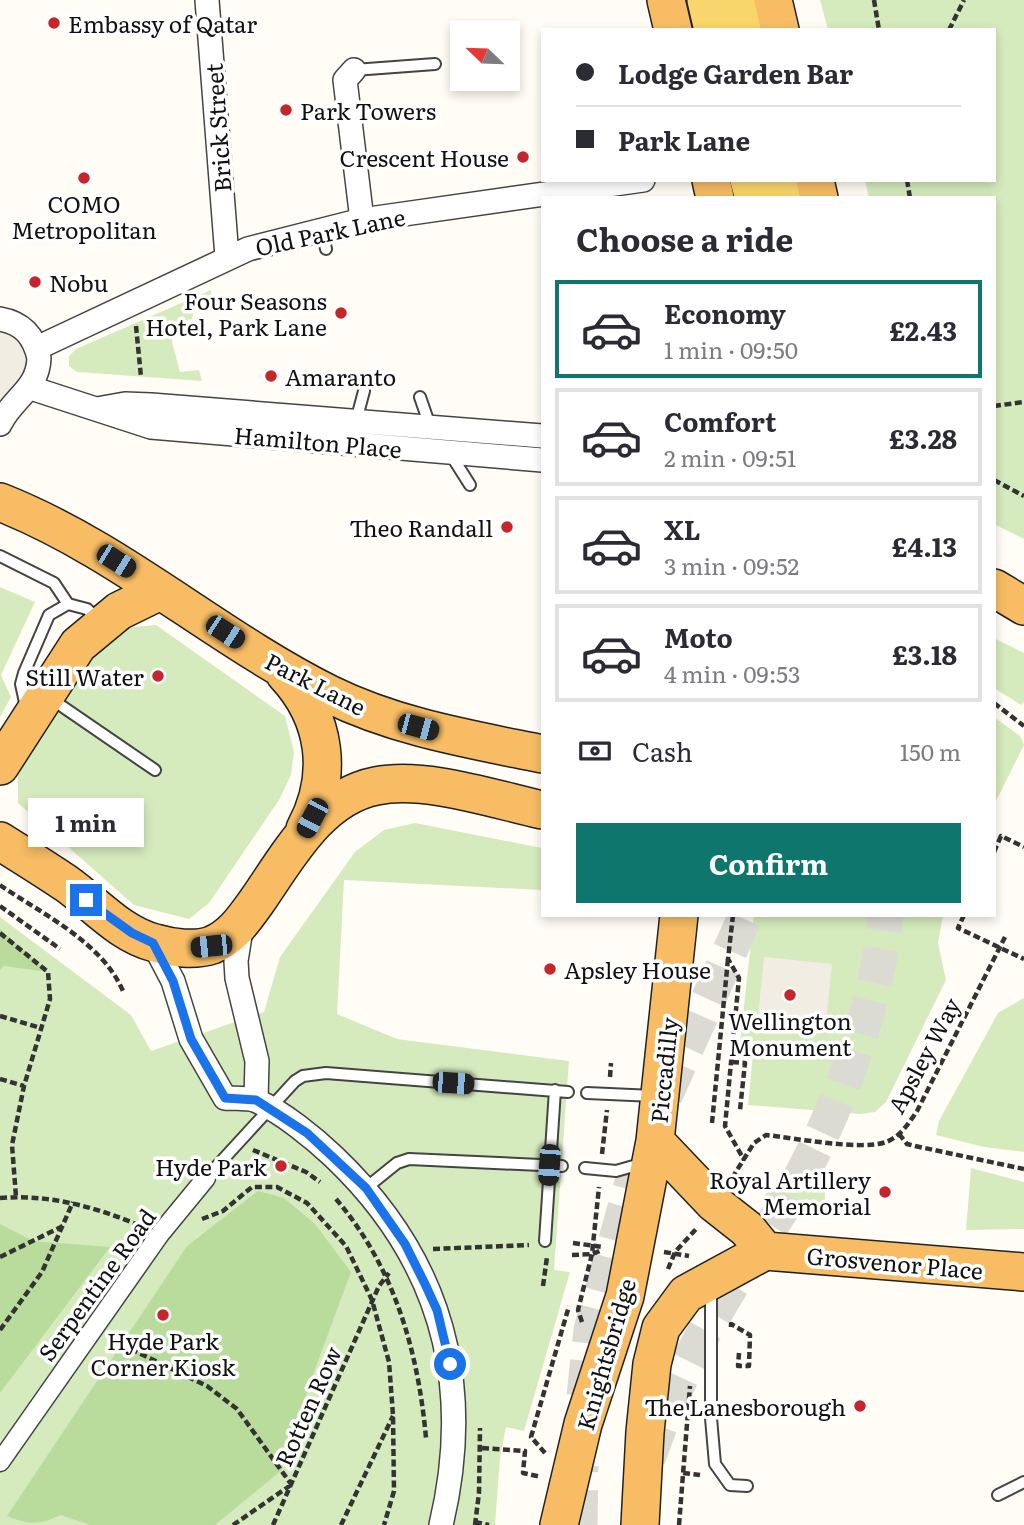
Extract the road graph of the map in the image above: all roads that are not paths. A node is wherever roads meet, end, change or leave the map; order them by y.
1 (207, 0) edge
2 (666, 0) edge
3 (705, 0) edge
4 (737, 0) edge
5 (774, 0) edge
6 (673, 28) edge
7 (712, 28) edge
8 (744, 28) edge
9 (780, 28) edge
10 (435, 64) dead end
11 (354, 70) joint
12 (629, 182) edge
13 (362, 220) junction
14 (227, 257) junction
15 (0, 319) edge
16 (37, 348) junction
17 (364, 391) dead end
18 (17, 397) edge
19 (420, 397) dead end
20 (97, 409) junction
21 (356, 421) junction
22 (0, 424) edge
23 (430, 426) junction
24 (541, 436) edge
25 (448, 452) junction
26 (541, 460) edge
27 (470, 485) dead end
28 (7, 499) edge
29 (0, 556) edge
30 (996, 588) edge
31 (160, 591) junction
32 (68, 604) junction
33 (1024, 606) edge
34 (101, 623) junction
35 (268, 660) junction
36 (36, 707) junction
37 (541, 754) edge
38 (0, 766) edge
39 (155, 770) dead end
40 (541, 810) edge
41 (0, 824) edge
42 (300, 840) junction
43 (11, 848) edge
44 (679, 917) edge
45 (242, 923) junction
46 (153, 943) junction
47 (555, 1090) junction
48 (568, 1091) dead end
49 (587, 1093) dead end
50 (661, 1096) junction
51 (262, 1104) junction
52 (653, 1150) junction
53 (549, 1165) junction
54 (562, 1166) dead end
55 (585, 1168) dead end
56 (206, 1178) joint
57 (366, 1188) junction
58 (546, 1247) road end
59 (765, 1251) junction
60 (1024, 1272) edge
61 (710, 1278) junction
62 (0, 1462) edge
63 (1024, 1482) edge
64 (747, 1486) dead end
65 (998, 1495) dead end
66 (441, 1525) edge
67 (559, 1525) edge
68 (640, 1525) edge

1 - 14 street, Brick Street
2 - 6 highway
3 - 7 main road
4 - 8 main road
5 - 9 highway
10 - 11 lane
11 - 13 street
12 - 13 street, Old Park Lane
13 - 14 street, Old Park Lane
14 - 16 street, Old Park Lane
15 - 16 street
16 - 18 street
17 - 21 lane
18 - 20 street, Hamilton Place
18 - 22 street
19 - 23 lane
20 - 21 street, Hamilton Place
20 - 25 street, Hamilton Place
21 - 23 street, Hamilton Place
23 - 24 street, Hamilton Place
25 - 26 street, Hamilton Place
25 - 27 lane
28 - 31 highway, Park Lane
29 - 32 lane
30 - 33 highway
31 - 34 highway
31 - 35 highway, Park Lane
32 - 34 lane
32 - 36 lane
34 - 36 highway
35 - 37 highway, Park Lane
35 - 42 highway
36 - 38 highway
36 - 39 lane
40 - 42 highway
41 - 43 highway
42 - 45 highway
43 - 46 highway
44 - 50 highway, Piccadilly
45 - 46 highway
45 - 51 street
46 - 51 street
47 - 48 lane, Serpentine Road
47 - 51 lane, Serpentine Road
47 - 53 lane
49 - 50 lane
50 - 52 highway, Piccadilly
51 - 56 lane, Serpentine Road
51 - 57 street
52 - 55 lane
52 - 59 highway
52 - 67 highway, Knightsbridge
53 - 54 lane
53 - 57 lane
53 - 58 lane
56 - 62 street, Serpentine Road
57 - 66 street
59 - 60 highway, Grosvenor Place
59 - 61 highway
61 - 64 lane
61 - 68 highway, Knightsbridge
63 - 65 lane

